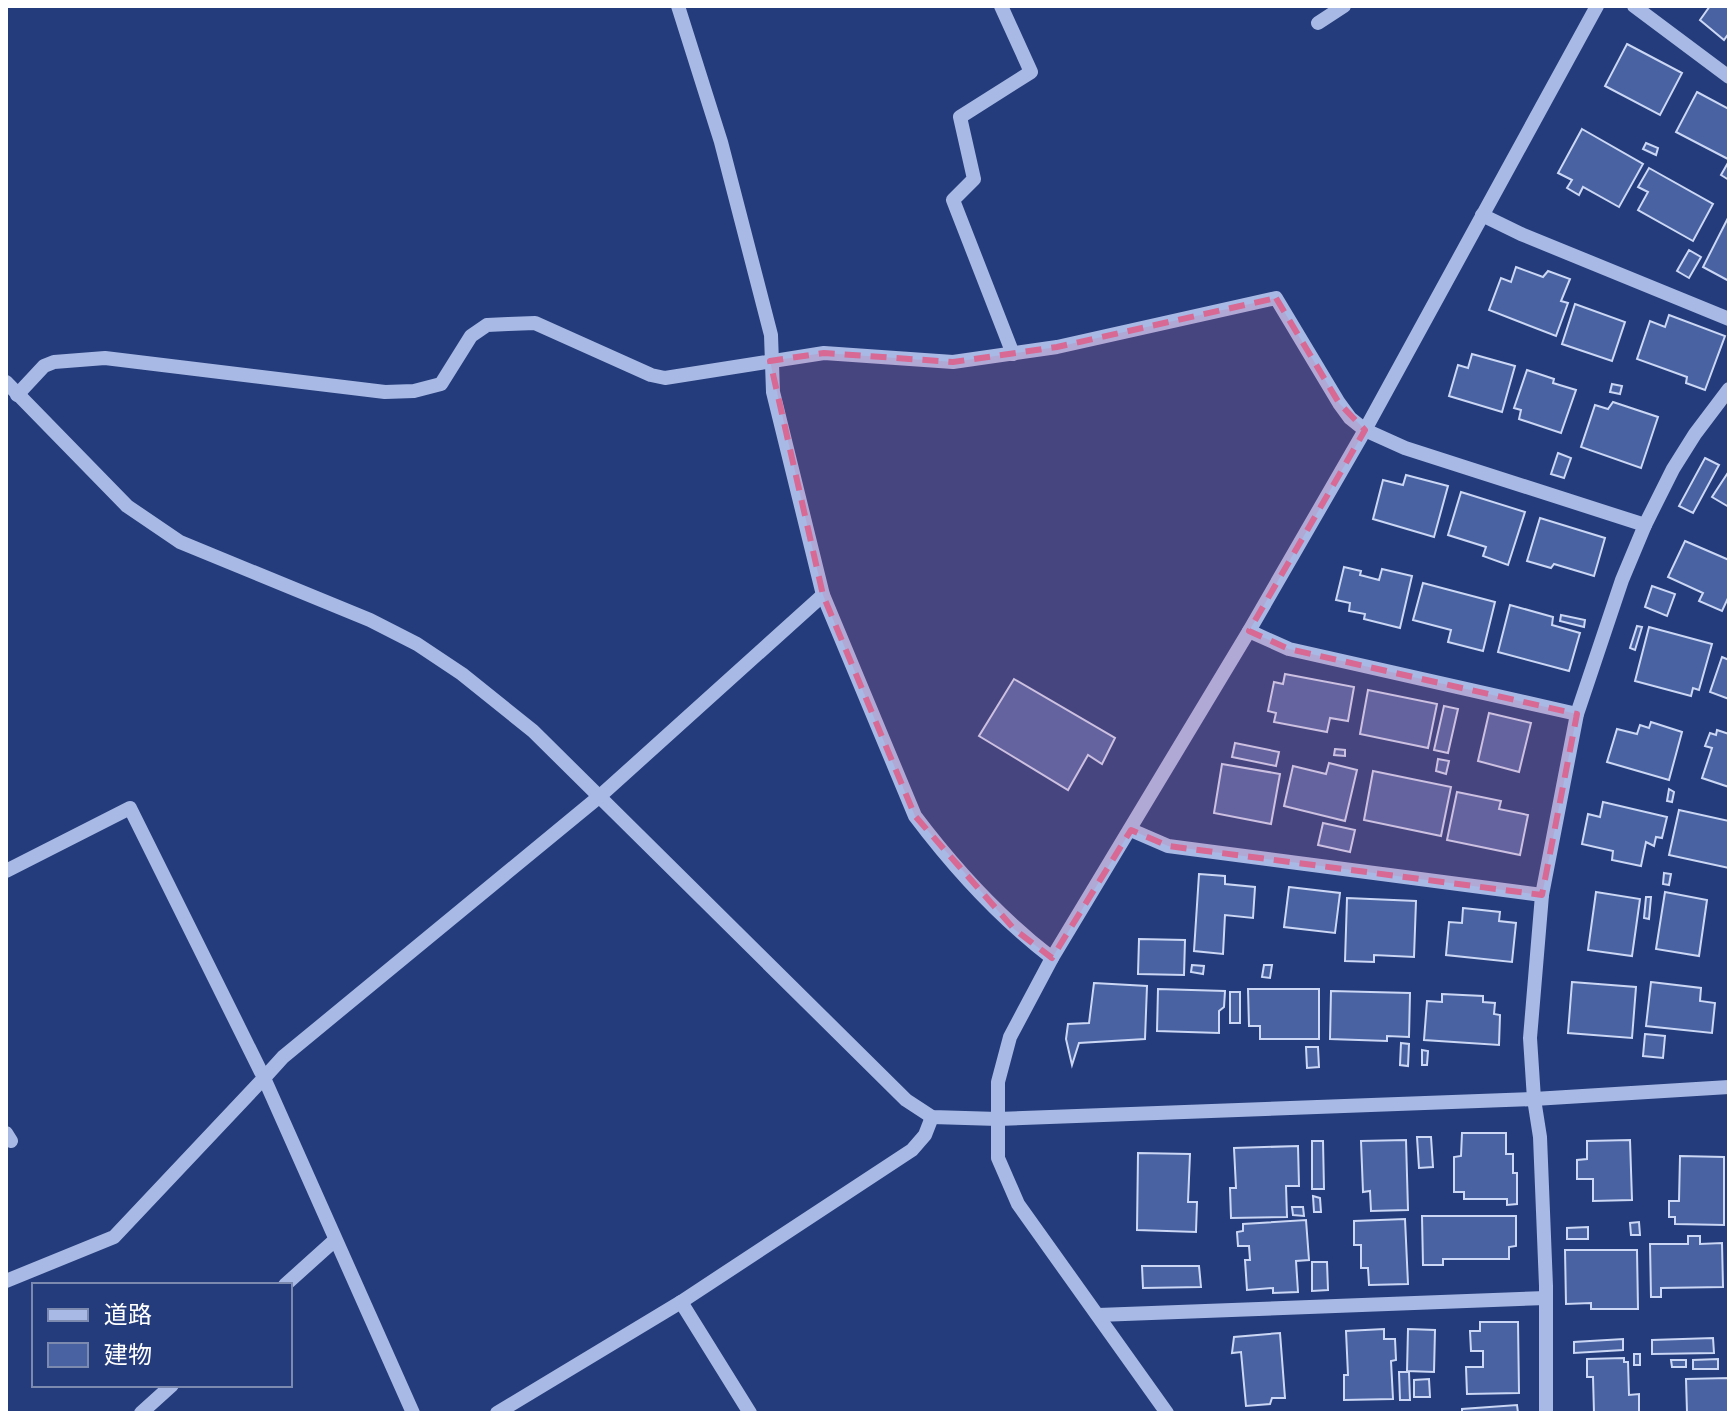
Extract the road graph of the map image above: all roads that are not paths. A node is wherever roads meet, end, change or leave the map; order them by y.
1 (678, 6) edge
2 (1001, 6) edge
3 (1344, 6) edge
4 (1597, 6) edge
5 (1634, 6) edge
6 (1318, 23) dead end
7 (1729, 77) edge
8 (1482, 215) junction
9 (1729, 319) edge
10 (1013, 354) junction
11 (770, 361) junction
12 (6, 382) edge
13 (1729, 389) edge
14 (17, 395) junction
15 (1365, 430) junction
16 (1645, 525) junction
17 (823, 595) junction
18 (1249, 631) junction
19 (1577, 714) junction
20 (600, 796) junction
21 (1131, 830) junction
22 (8, 866) edge
23 (1542, 895) junction
24 (1052, 958) junction
25 (264, 1078) junction
26 (1729, 1087) edge
27 (1534, 1099) junction
28 (932, 1117) junction
29 (998, 1119) junction
30 (335, 1240) junction
31 (6, 1281) edge
32 (287, 1283) edge
33 (1546, 1298) junction
34 (681, 1302) junction
35 (1098, 1315) junction
36 (170, 1387) edge
37 (522, 1406) edge
38 (141, 1413) edge
39 (413, 1413) edge
40 (497, 1413) edge
41 (750, 1413) edge
42 (1167, 1413) edge
43 (1546, 1413) edge

1 - 11 street
2 - 10 street
3 - 6 street
4 - 8 street
5 - 7 street
8 - 9 street
8 - 15 street
10 - 11 street
10 - 15 street
11 - 14 street
11 - 17 street
12 - 14 street
13 - 16 street
14 - 20 street
15 - 16 street
15 - 18 street
16 - 19 street
17 - 20 street
17 - 24 street
18 - 19 street
18 - 21 street
19 - 23 street
20 - 25 street
20 - 28 street
21 - 23 street
21 - 24 street
22 - 25 street
23 - 27 street
24 - 29 street
25 - 30 street
25 - 31 street
26 - 27 street
27 - 29 street
27 - 33 street
28 - 29 street
28 - 34 street
29 - 35 street
30 - 32 street
30 - 39 street
33 - 35 street
33 - 43 street
34 - 37 street
34 - 41 street
35 - 42 street
36 - 38 street
37 - 40 street

